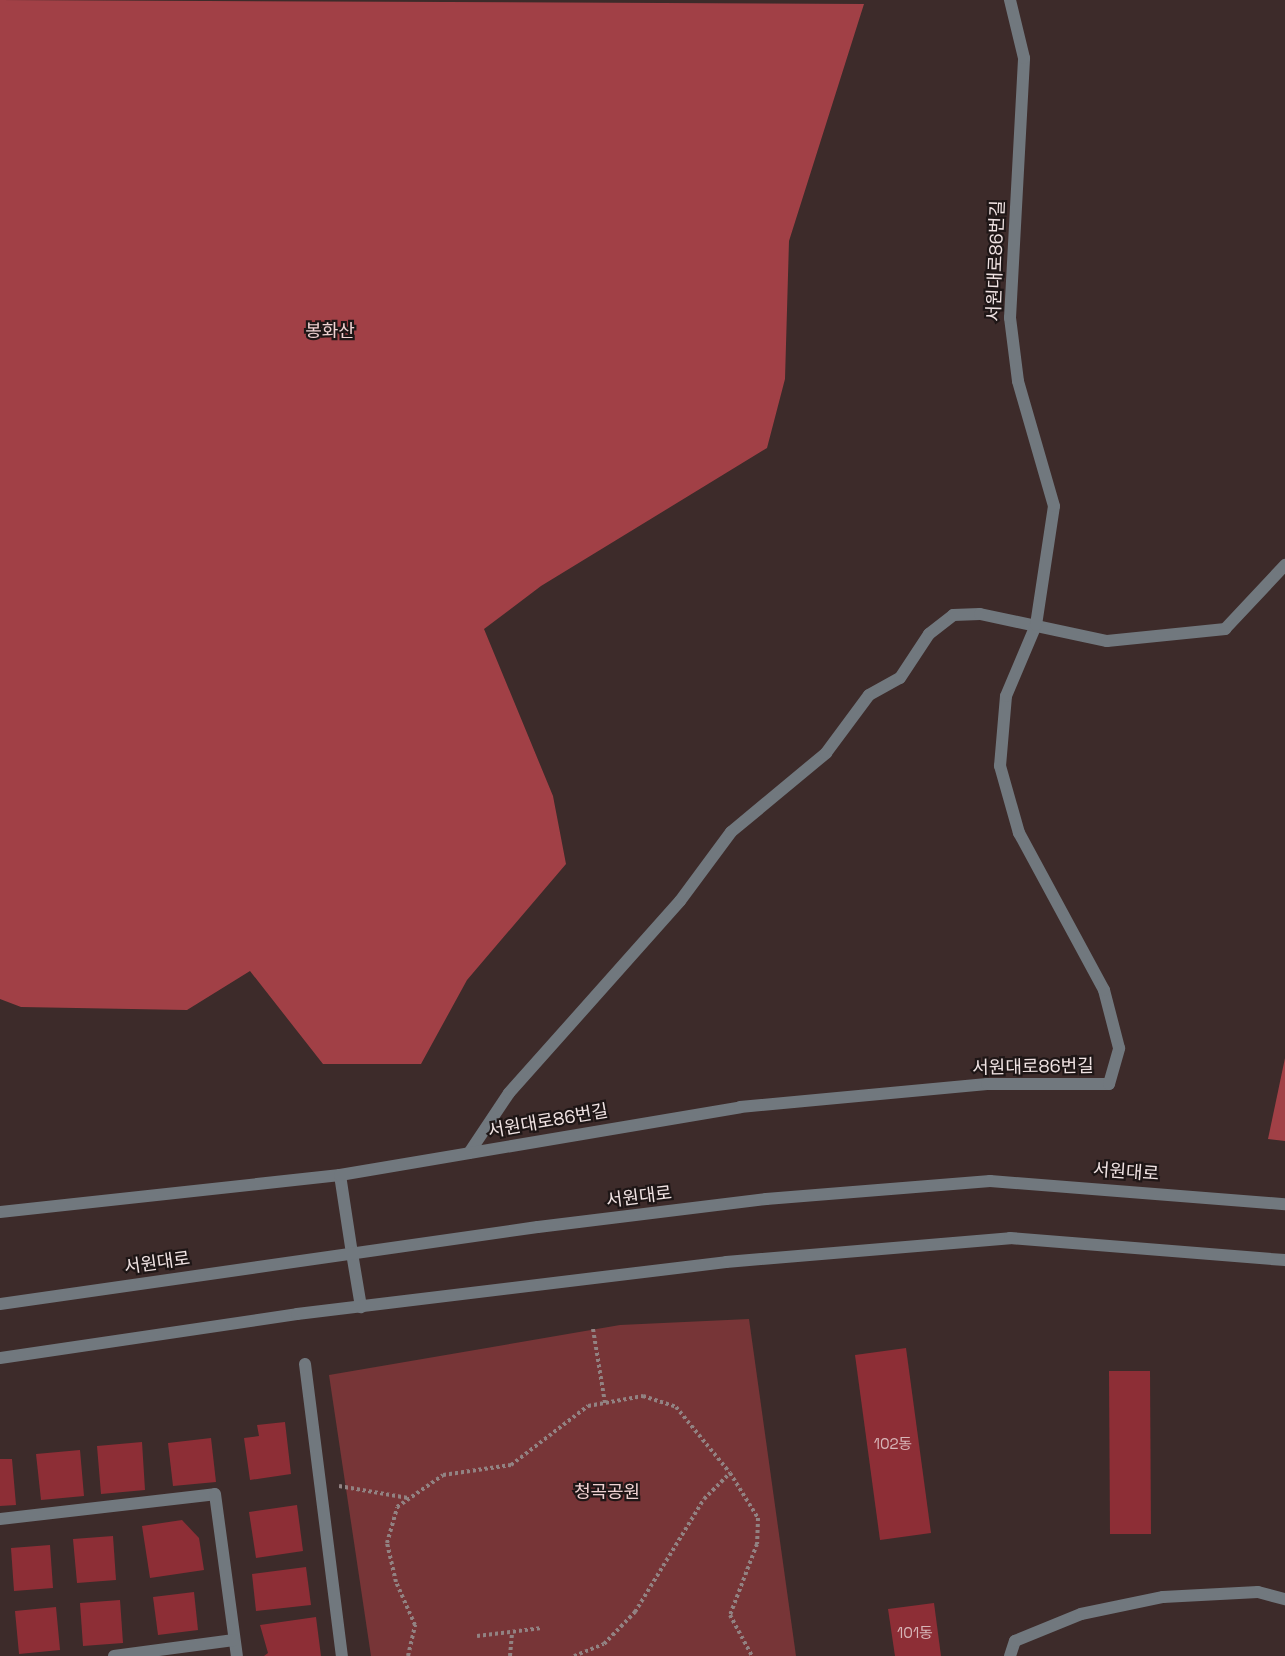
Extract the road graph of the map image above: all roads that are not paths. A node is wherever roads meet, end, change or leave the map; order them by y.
1 (1010, 0) edge
2 (1285, 565) edge
3 (1036, 625) junction
4 (469, 1153) junction
5 (340, 1175) junction
6 (1285, 1204) edge
7 (0, 1212) edge
8 (351, 1253) junction
9 (1285, 1260) edge
10 (0, 1304) edge
11 (361, 1307) junction
12 (0, 1358) edge
13 (305, 1364) dead end
14 (0, 1519) edge
15 (1285, 1599) edge
16 (234, 1640) junction
17 (114, 1656) edge
18 (237, 1656) edge
19 (342, 1656) edge
20 (1010, 1656) edge

1 - 3 street, 서원대로86번길
2 - 3 street, 서원대로86번길
3 - 4 street, 서원대로86번길
3 - 4 street, 서원대로86번길
4 - 5 street, 서원대로86번길
5 - 7 street, 서원대로86번길
5 - 8 street
6 - 8 street, 서원대로
8 - 10 street, 서원대로
8 - 11 street
9 - 11 street
11 - 12 street
13 - 19 street
14 - 16 street
15 - 20 street
16 - 17 street
16 - 18 street

